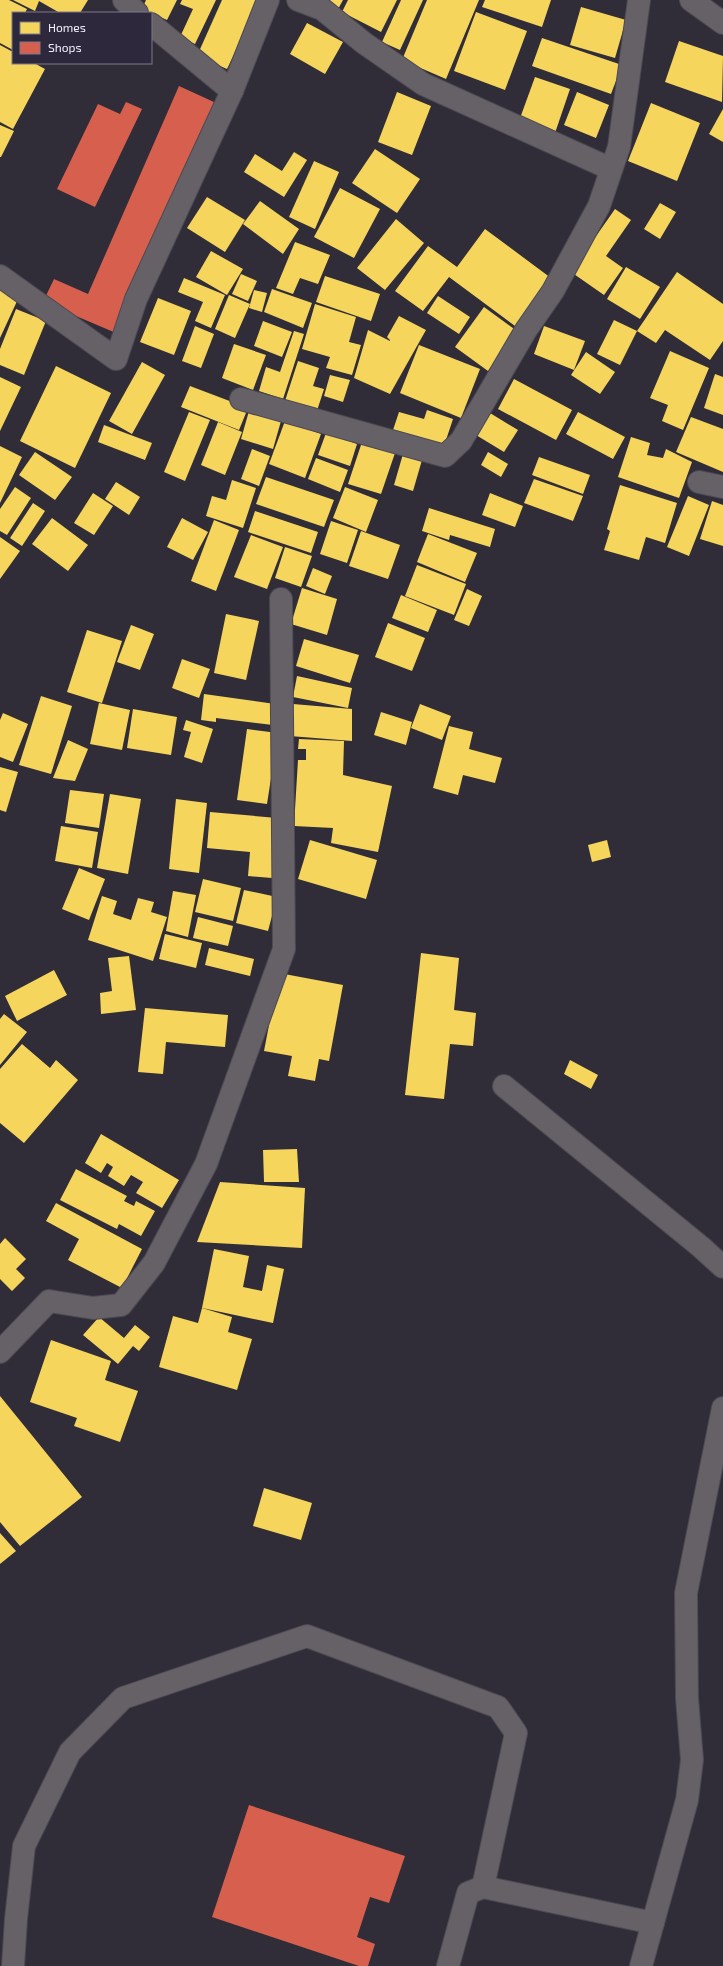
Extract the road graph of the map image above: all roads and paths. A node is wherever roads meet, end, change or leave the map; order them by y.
1 (124, 0) edge
2 (268, 0) edge
3 (298, 0) edge
4 (639, 0) edge
5 (691, 0) edge
6 (136, 12) edge
7 (723, 23) edge
8 (152, 25) edge
9 (232, 91) junction
10 (611, 169) junction
11 (0, 276) edge
12 (241, 399) dead end
13 (698, 482) dead end
14 (723, 487) edge
15 (281, 599) dead end
16 (504, 1086) dead end
17 (723, 1267) edge
18 (0, 1352) edge
19 (723, 1408) edge
20 (482, 1887) junction
21 (653, 1923) junction
22 (13, 1966) edge
23 (448, 1966) edge
24 (641, 1966) edge

1 - 6 street
2 - 9 street
3 - 10 street
4 - 10 street
5 - 7 street
8 - 9 street
9 - 11 street
10 - 12 street
13 - 14 street
15 - 18 street
16 - 17 street
19 - 21 street
20 - 21 street
20 - 22 street
20 - 23 street
21 - 24 street

